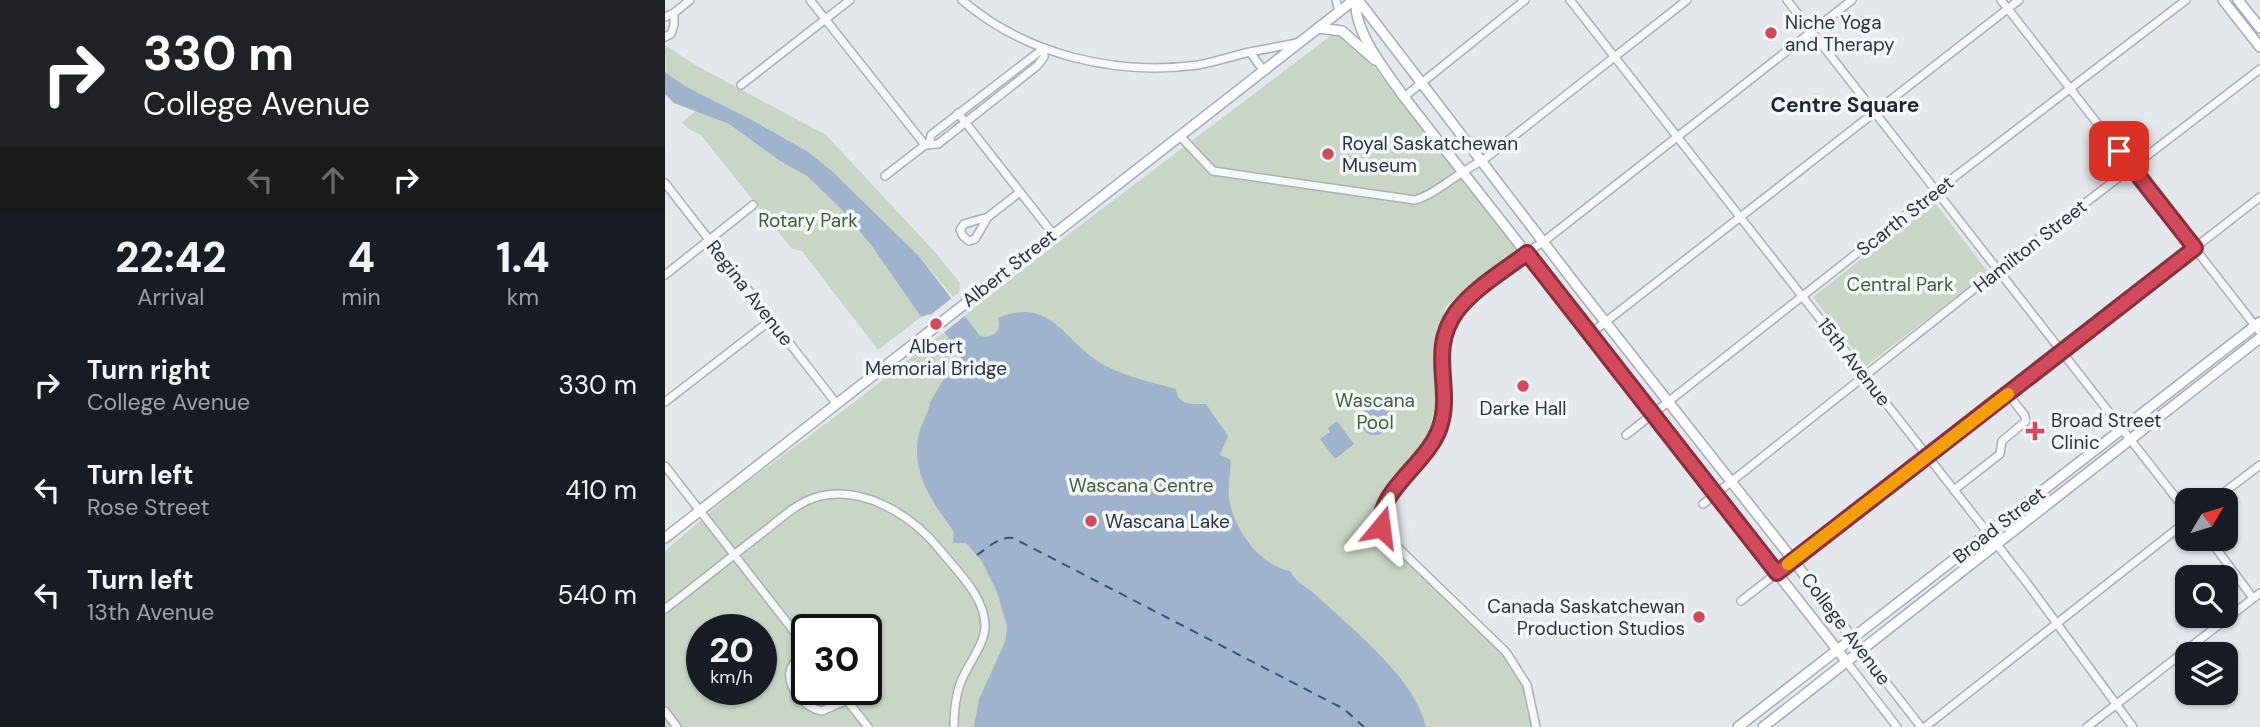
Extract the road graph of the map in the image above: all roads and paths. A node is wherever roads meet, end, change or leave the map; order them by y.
1 (690, 0) edge
2 (810, 0) edge
3 (850, 0) edge
4 (962, 0) edge
5 (1336, 0) edge
6 (1356, 0) edge
7 (1525, 0) edge
8 (1570, 0) edge
9 (1687, 0) edge
10 (1787, 0) edge
11 (1852, 0) edge
12 (2001, 0) edge
13 (2019, 0) edge
14 (2186, 0) edge
15 (2223, 0) edge
16 (2238, 0) edge
17 (2008, 8) junction
18 (1339, 12) junction
19 (674, 13) junction
20 (665, 16) edge
21 (825, 19) junction
22 (1318, 28) junction
23 (2260, 28) edge
24 (1811, 32) junction
25 (665, 37) edge
26 (1298, 43) junction
27 (2260, 47) edge
28 (1044, 48) junction
29 (1250, 52) junction
30 (1614, 56) junction
31 (1383, 67) junction
32 (2260, 69) edge
33 (1263, 70) junction
34 (1421, 83) junction
35 (741, 85) dead end
36 (2071, 89) junction
37 (1404, 97) junction
38 (1875, 112) junction
39 (958, 113) junction
40 (965, 122) junction
41 (1179, 136) junction
42 (1677, 137) junction
43 (927, 145) junction
44 (1482, 161) junction
45 (2132, 167) junction
46 (1462, 170) junction
47 (885, 176) dead end
48 (665, 183) edge
49 (1936, 191) junction
50 (1020, 192) junction
51 (2260, 197) edge
52 (753, 205) dead end
53 (988, 217) dead end
54 (1740, 217) junction
55 (1050, 237) junction
56 (709, 240) junction
57 (1543, 242) junction
58 (2195, 248) junction
59 (1527, 253) junction
60 (1998, 270) junction
61 (665, 275) edge
62 (1803, 297) junction
63 (771, 320) junction
64 (1606, 322) junction
65 (2258, 327) edge
66 (1590, 334) junction
67 (2260, 338) edge
68 (2063, 352) junction
69 (1864, 375) junction
70 (2008, 394) junction
71 (665, 402) edge
72 (1669, 402) junction
73 (836, 403) junction
74 (1652, 415) junction
75 (2123, 429) junction
76 (1626, 435) dead end
77 (2130, 439) junction
78 (1928, 456) junction
79 (2260, 465) edge
80 (665, 467) edge
81 (1730, 482) junction
82 (2230, 488) edge
83 (1954, 490) junction
84 (1715, 494) junction
85 (2175, 497) edge
86 (1703, 504) dead end
87 (700, 511) junction
88 (2175, 530) edge
89 (1987, 533) junction
90 (665, 538) edge
91 (1996, 544) junction
92 (2219, 551) edge
93 (734, 555) junction
94 (1793, 560) junction
95 (1777, 573) junction
96 (2257, 596) edge
97 (1741, 601) dead end
98 (665, 609) edge
99 (2056, 624) junction
100 (791, 628) edge
101 (1852, 639) junction
102 (1837, 650) junction
103 (1861, 650) junction
104 (1846, 661) junction
105 (808, 705) edge
106 (836, 705) edge
107 (851, 705) edge
108 (2116, 705) junction
109 (665, 711) edge
110 (677, 727) edge
111 (868, 727) edge
112 (954, 727) edge
113 (1536, 727) edge
114 (1738, 727) edge
115 (1763, 727) edge
116 (1897, 727) edge
117 (1923, 727) edge
118 (2087, 727) edge
119 (2133, 727) edge

1 - 19 street
2 - 21 street
3 - 21 street
4 - 28 street
5 - 18 street
6 - 18 main road, Albert Street
6 - 31 main road, College Avenue
6 - 34 main road, College Avenue
7 - 34 street
8 - 30 street, 15th Avenue
9 - 30 street
10 - 24 street
11 - 24 street
12 - 17 street
13 - 17 street
14 - 36 street, Scarth Street
15 - 27 main road
16 - 23 main road
17 - 36 street
17 - 38 street
18 - 22 main road, Albert Street
19 - 20 street
19 - 25 street
21 - 35 street
21 - 43 street
22 - 26 main road, Albert Street
22 - 31 main road
24 - 38 street
24 - 42 street
26 - 29 street
26 - 33 main road, Albert Street
28 - 29 street
28 - 39 street
28 - 40 street
29 - 33 street
30 - 42 street, 15th Avenue
30 - 44 street
31 - 37 main road, College Avenue
32 - 45 street, Hamilton Street
33 - 41 main road, Albert Street
34 - 37 street
34 - 44 main road, College Avenue
36 - 45 street
36 - 49 street, Scarth Street
37 - 46 main road, College Avenue
38 - 49 street
38 - 54 street
39 - 40 street
39 - 43 street
40 - 43 street
40 - 50 street
41 - 46 street
41 - 55 main road, Albert Street
42 - 54 street, 15th Avenue
42 - 57 street
43 - 47 street
44 - 46 street
44 - 57 main road, College Avenue
45 - 58 street
45 - 60 street, Hamilton Street
46 - 59 main road, College Avenue
48 - 56 street, Regina Avenue
49 - 60 street
49 - 62 street, Scarth Street
50 - 53 street
50 - 55 street
51 - 58 street
52 - 56 street
54 - 62 street, 15th Avenue
54 - 64 street
55 - 73 main road, Albert Street
56 - 61 street
56 - 63 street, Regina Avenue
57 - 59 street
57 - 64 main road, College Avenue
58 - 65 street
58 - 68 street
59 - 66 main road, College Avenue
59 - 113 street
60 - 68 street
60 - 69 street, Hamilton Street
62 - 69 street, 15th Avenue
62 - 72 street, Scarth Street
63 - 71 street
63 - 73 street, Regina Avenue
64 - 66 street
64 - 72 main road, College Avenue
65 - 75 main road, Broad Street
66 - 74 main road, College Avenue
67 - 77 main road, Broad Street
68 - 70 street
68 - 75 street
69 - 78 street, 15th Avenue
69 - 81 street, Hamilton Street
70 - 78 street
70 - 83 street
72 - 74 street, Scarth Street
72 - 81 main road, College Avenue
73 - 87 main road, Albert Street
74 - 76 street, Scarth Street
74 - 84 main road, College Avenue
75 - 77 street
75 - 89 main road, Broad Street
77 - 85 street
77 - 91 main road, Broad Street
78 - 83 street, 15th Avenue
78 - 94 street
79 - 82 street
80 - 87 street
81 - 84 street, Hamilton Street
81 - 94 main road, College Avenue
83 - 89 street, 15th Avenue
84 - 86 street, Hamilton Street
84 - 95 main road, College Avenue
87 - 90 main road, Albert Street
87 - 93 street
88 - 99 street
89 - 91 street, 15th Avenue
89 - 101 main road, Broad Street
91 - 99 street, 15th Avenue
91 - 103 main road, Broad Street
92 - 96 street
93 - 98 street
93 - 100 street
93 - 112 street
94 - 95 street
94 - 101 main road, College Avenue
95 - 97 street
95 - 102 main road, College Avenue
96 - 108 street
99 - 108 street, 15th Avenue
99 - 117 street
101 - 102 main road, Broad Street
101 - 103 main road, College Avenue
102 - 104 main road, College Avenue
102 - 114 main road, Broad Street
103 - 104 main road, Broad Street
103 - 117 street, College Avenue
104 - 115 main road, Broad Street
104 - 116 street, College Avenue
105 - 106 street
107 - 111 street
108 - 118 street
108 - 119 street, 15th Avenue
109 - 110 street

